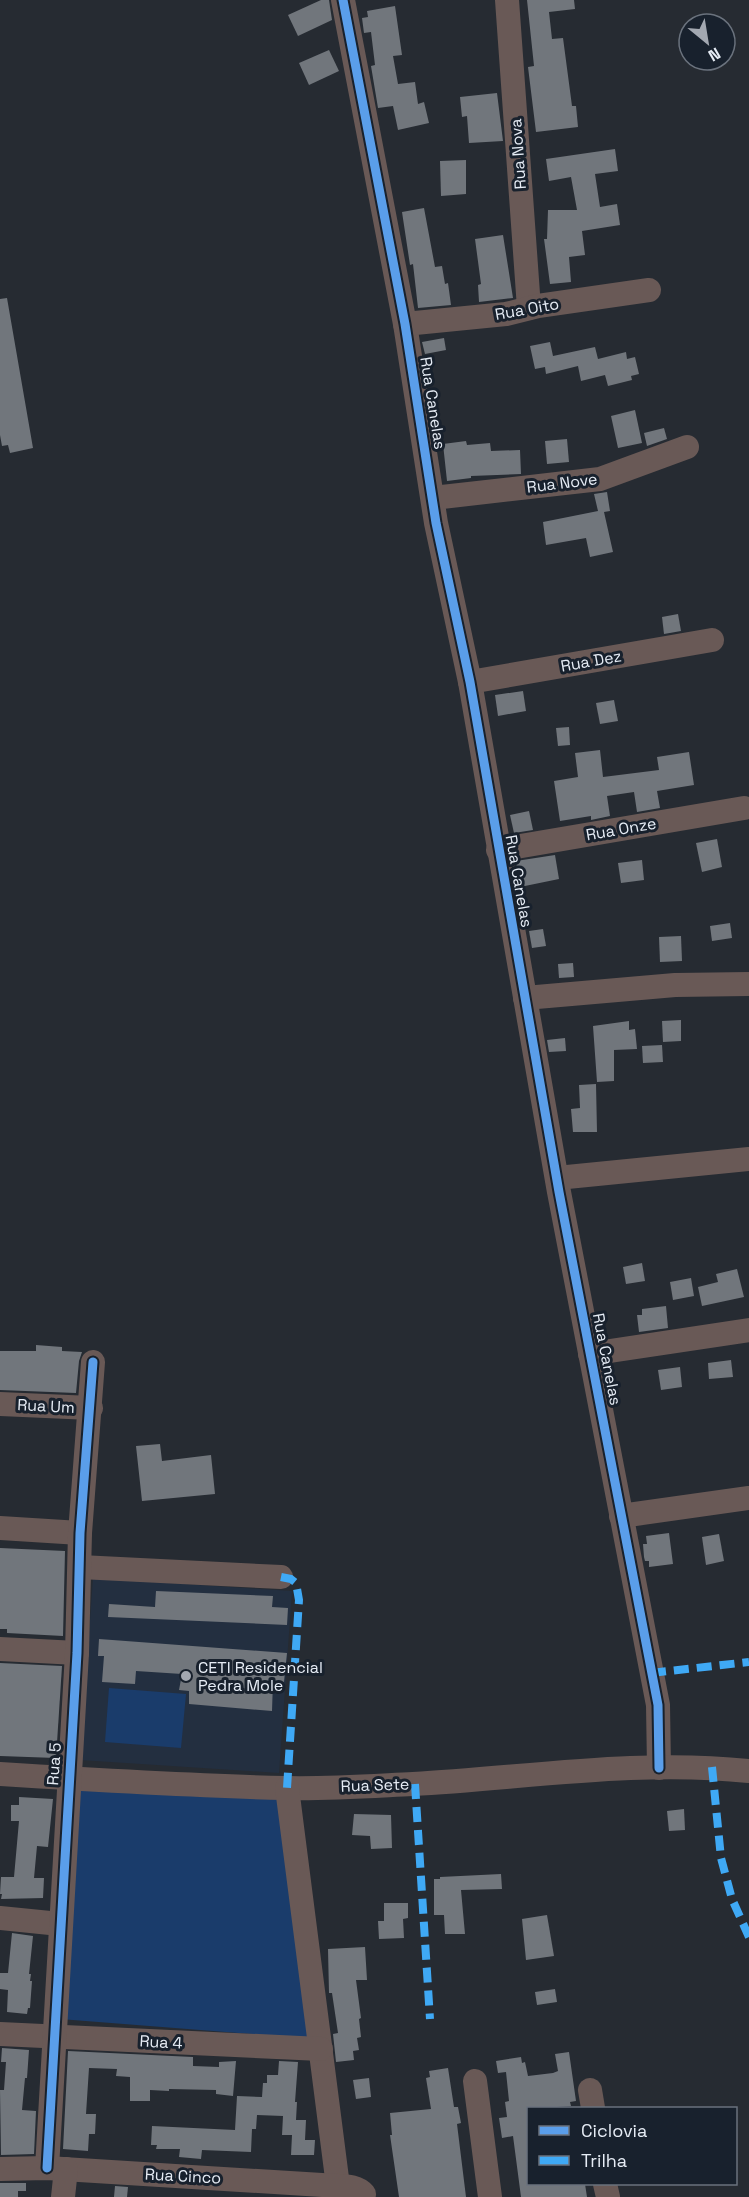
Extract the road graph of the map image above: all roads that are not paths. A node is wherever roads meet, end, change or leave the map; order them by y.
1 (344, 0) edge
2 (507, 0) edge
3 (649, 290) dead end
4 (529, 308) junction
5 (405, 324) junction
6 (687, 447) dead end
7 (432, 498) junction
8 (712, 640) dead end
9 (470, 682) junction
10 (744, 808) dead end
11 (498, 850) junction
12 (749, 984) edge
13 (525, 998) junction
14 (749, 1160) edge
15 (557, 1179) junction
16 (749, 1330) edge
17 (590, 1354) junction
18 (93, 1362) dead end
19 (0, 1404) edge
20 (91, 1408) junction
21 (749, 1498) edge
22 (621, 1516) junction
23 (0, 1528) edge
24 (80, 1533) junction
25 (80, 1567) junction
26 (281, 1576) dead end
27 (0, 1648) edge
28 (76, 1653) junction
29 (659, 1768) junction
30 (749, 1772) edge
31 (0, 1774) edge
32 (68, 1778) junction
33 (287, 1788) junction
34 (0, 1918) edge
35 (60, 1924) junction
36 (0, 2034) edge
37 (54, 2037) junction
38 (321, 2049) junction
39 (475, 2080) dead end
40 (0, 2169) edge
41 (57, 2169) junction
42 (339, 2186) junction
43 (364, 2196) edge
44 (63, 2197) edge
45 (490, 2197) edge

1 - 5 street, Rua Canelas
2 - 4 street, Rua Nova
3 - 4 street, Rua Oito
4 - 5 street, Rua Oito
5 - 7 street, Rua Canelas
6 - 7 street, Rua Nove
7 - 9 street, Rua Canelas
8 - 9 street, Rua Dez
9 - 11 street, Rua Canelas
10 - 11 street, Rua Onze
11 - 13 street, Rua Canelas
12 - 13 street
13 - 15 street, Rua Canelas
14 - 15 street
15 - 17 street, Rua Canelas
16 - 17 street
17 - 22 street, Rua Canelas
18 - 20 street, Rua 5
19 - 20 street, Rua Um
20 - 24 street, Rua 5
21 - 22 street
22 - 29 street, Rua Canelas
23 - 24 street
24 - 25 street, Rua 5
25 - 26 street
25 - 28 street, Rua 5
27 - 28 street
28 - 32 street, Rua 5
29 - 30 street, Rua Sete
29 - 33 street, Rua Sete
31 - 32 street, Rua Sete
32 - 33 street, Rua Sete
32 - 35 street, Rua 5
33 - 38 street
34 - 35 street
35 - 37 street, Rua 5
36 - 37 street, Rua 4
37 - 38 street, Rua 4
37 - 41 street, Rua 5
38 - 42 street
39 - 45 street
40 - 41 street, Rua Cinco
41 - 42 street, Rua Cinco
41 - 44 street, Rua 5
42 - 43 street, Rua Cinco

